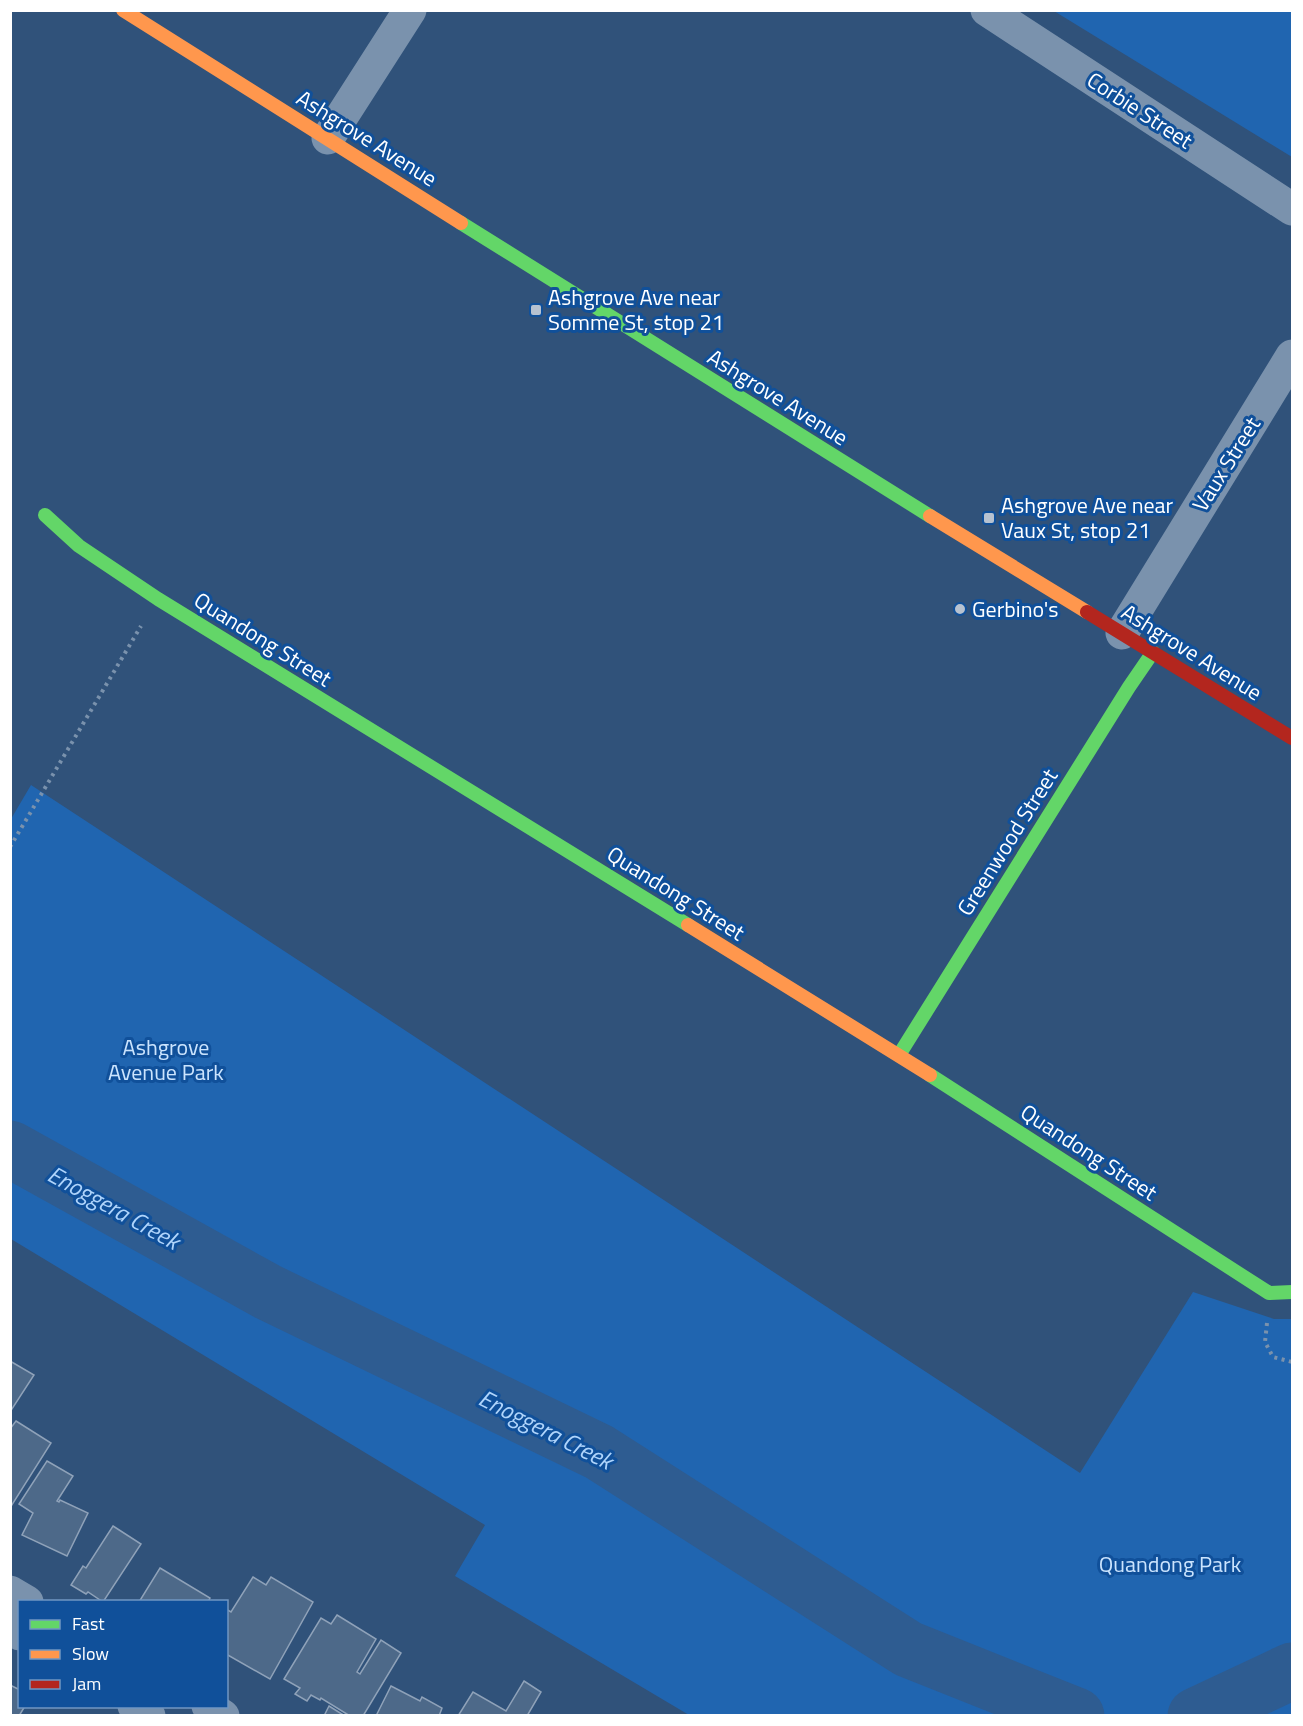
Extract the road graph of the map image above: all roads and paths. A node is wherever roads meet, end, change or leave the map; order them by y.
1 (123, 10) edge
2 (410, 10) edge
3 (987, 10) edge
4 (328, 138) junction
5 (1293, 209) edge
6 (1293, 356) edge
7 (45, 515) dead end
8 (158, 599) junction
9 (1122, 633) junction
10 (1153, 652) junction
11 (1293, 738) edge
12 (10, 847) edge
13 (899, 1055) junction
14 (1293, 1292) edge
15 (1269, 1293) junction
16 (1293, 1362) edge
17 (10, 1592) edge
18 (24, 1600) edge
19 (136, 1708) edge
20 (210, 1708) edge
21 (149, 1716) edge
22 (223, 1716) edge

1 - 4 street, Ashgrove Avenue
2 - 4 street
3 - 5 street, Corbie Street
4 - 9 street, Ashgrove Avenue
6 - 9 street, Vaux Street
7 - 8 street, Quandong Street
8 - 12 path
8 - 13 street, Quandong Street
9 - 10 street, Ashgrove Avenue
10 - 11 street, Ashgrove Avenue
10 - 13 street, Greenwood Street
13 - 15 street, Quandong Street
14 - 15 street
15 - 16 path
17 - 18 street
19 - 21 street
20 - 22 street

